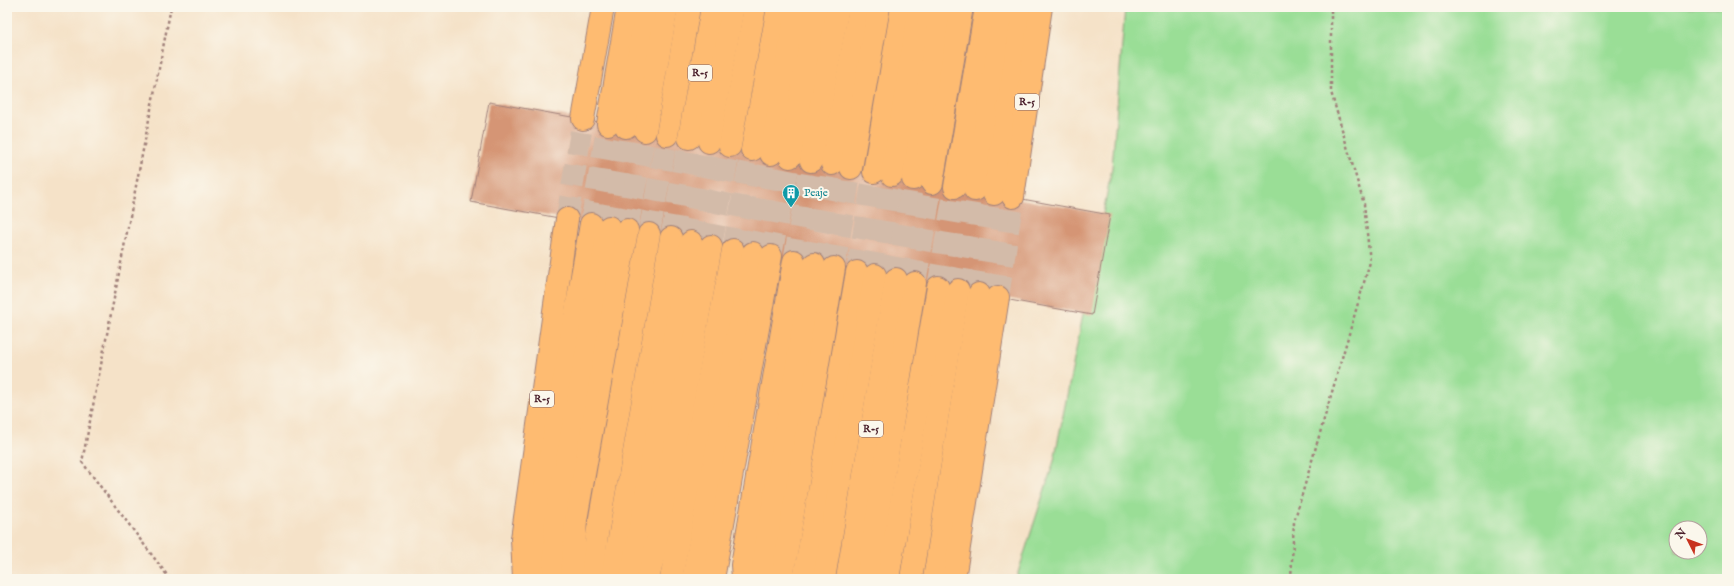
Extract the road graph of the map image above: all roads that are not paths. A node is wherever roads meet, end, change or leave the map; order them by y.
1 (603, 7) edge
2 (628, 7) edge
3 (647, 7) edge
4 (667, 7) edge
5 (689, 7) edge
6 (712, 7) edge
7 (733, 7) edge
8 (755, 7) edge
9 (778, 7) edge
10 (797, 7) edge
11 (817, 7) edge
12 (838, 7) edge
13 (860, 7) edge
14 (879, 7) edge
15 (902, 7) edge
16 (920, 7) edge
17 (941, 7) edge
18 (962, 7) edge
19 (986, 7) edge
20 (1005, 7) edge
21 (1024, 7) edge
22 (1041, 7) edge
23 (583, 119) tunnel mouth
24 (626, 127) junction
25 (667, 135) tunnel mouth
26 (730, 146) tunnel mouth
27 (771, 153) junction
28 (832, 164) junction
29 (984, 192) junction
30 (567, 219) tunnel mouth
31 (609, 227) junction
32 (650, 234) tunnel mouth
33 (691, 242) junction
34 (753, 253) junction
35 (814, 264) junction
36 (968, 292) junction
37 (524, 579) edge
38 (539, 579) edge
39 (554, 579) edge
40 (572, 579) edge
41 (592, 579) edge
42 (612, 579) edge
43 (630, 579) edge
44 (648, 579) edge
45 (671, 579) edge
46 (693, 579) edge
47 (713, 579) edge
48 (742, 579) edge
49 (763, 579) edge
50 (782, 579) edge
51 (804, 579) edge
52 (824, 579) edge
53 (847, 579) edge
54 (867, 579) edge
55 (888, 579) edge
56 (911, 579) edge
57 (934, 579) edge
58 (954, 579) edge

1 - 23 highway
2 - 24 highway
3 - 24 highway
4 - 24 highway
5 - 25 highway, R-5
6 - 7 highway, R-5
8 - 26 highway
9 - 27 highway
10 - 27 highway
11 - 27 highway
12 - 28 highway
13 - 28 highway
14 - 28 highway
15 - 16 highway
17 - 18 highway
19 - 29 highway
20 - 29 highway
21 - 29 highway, R-5
22 - 29 highway, R-5
30 - 37 highway, R-5
31 - 38 highway, R-5
31 - 39 highway
31 - 40 highway
32 - 41 highway
33 - 42 highway
33 - 43 highway
33 - 44 highway
34 - 45 highway
34 - 46 highway
34 - 47 highway
35 - 48 highway
35 - 49 highway
35 - 50 highway
36 - 55 highway
36 - 56 highway
36 - 57 highway
36 - 58 highway
51 - 52 highway, R-5
53 - 54 highway, R-5

